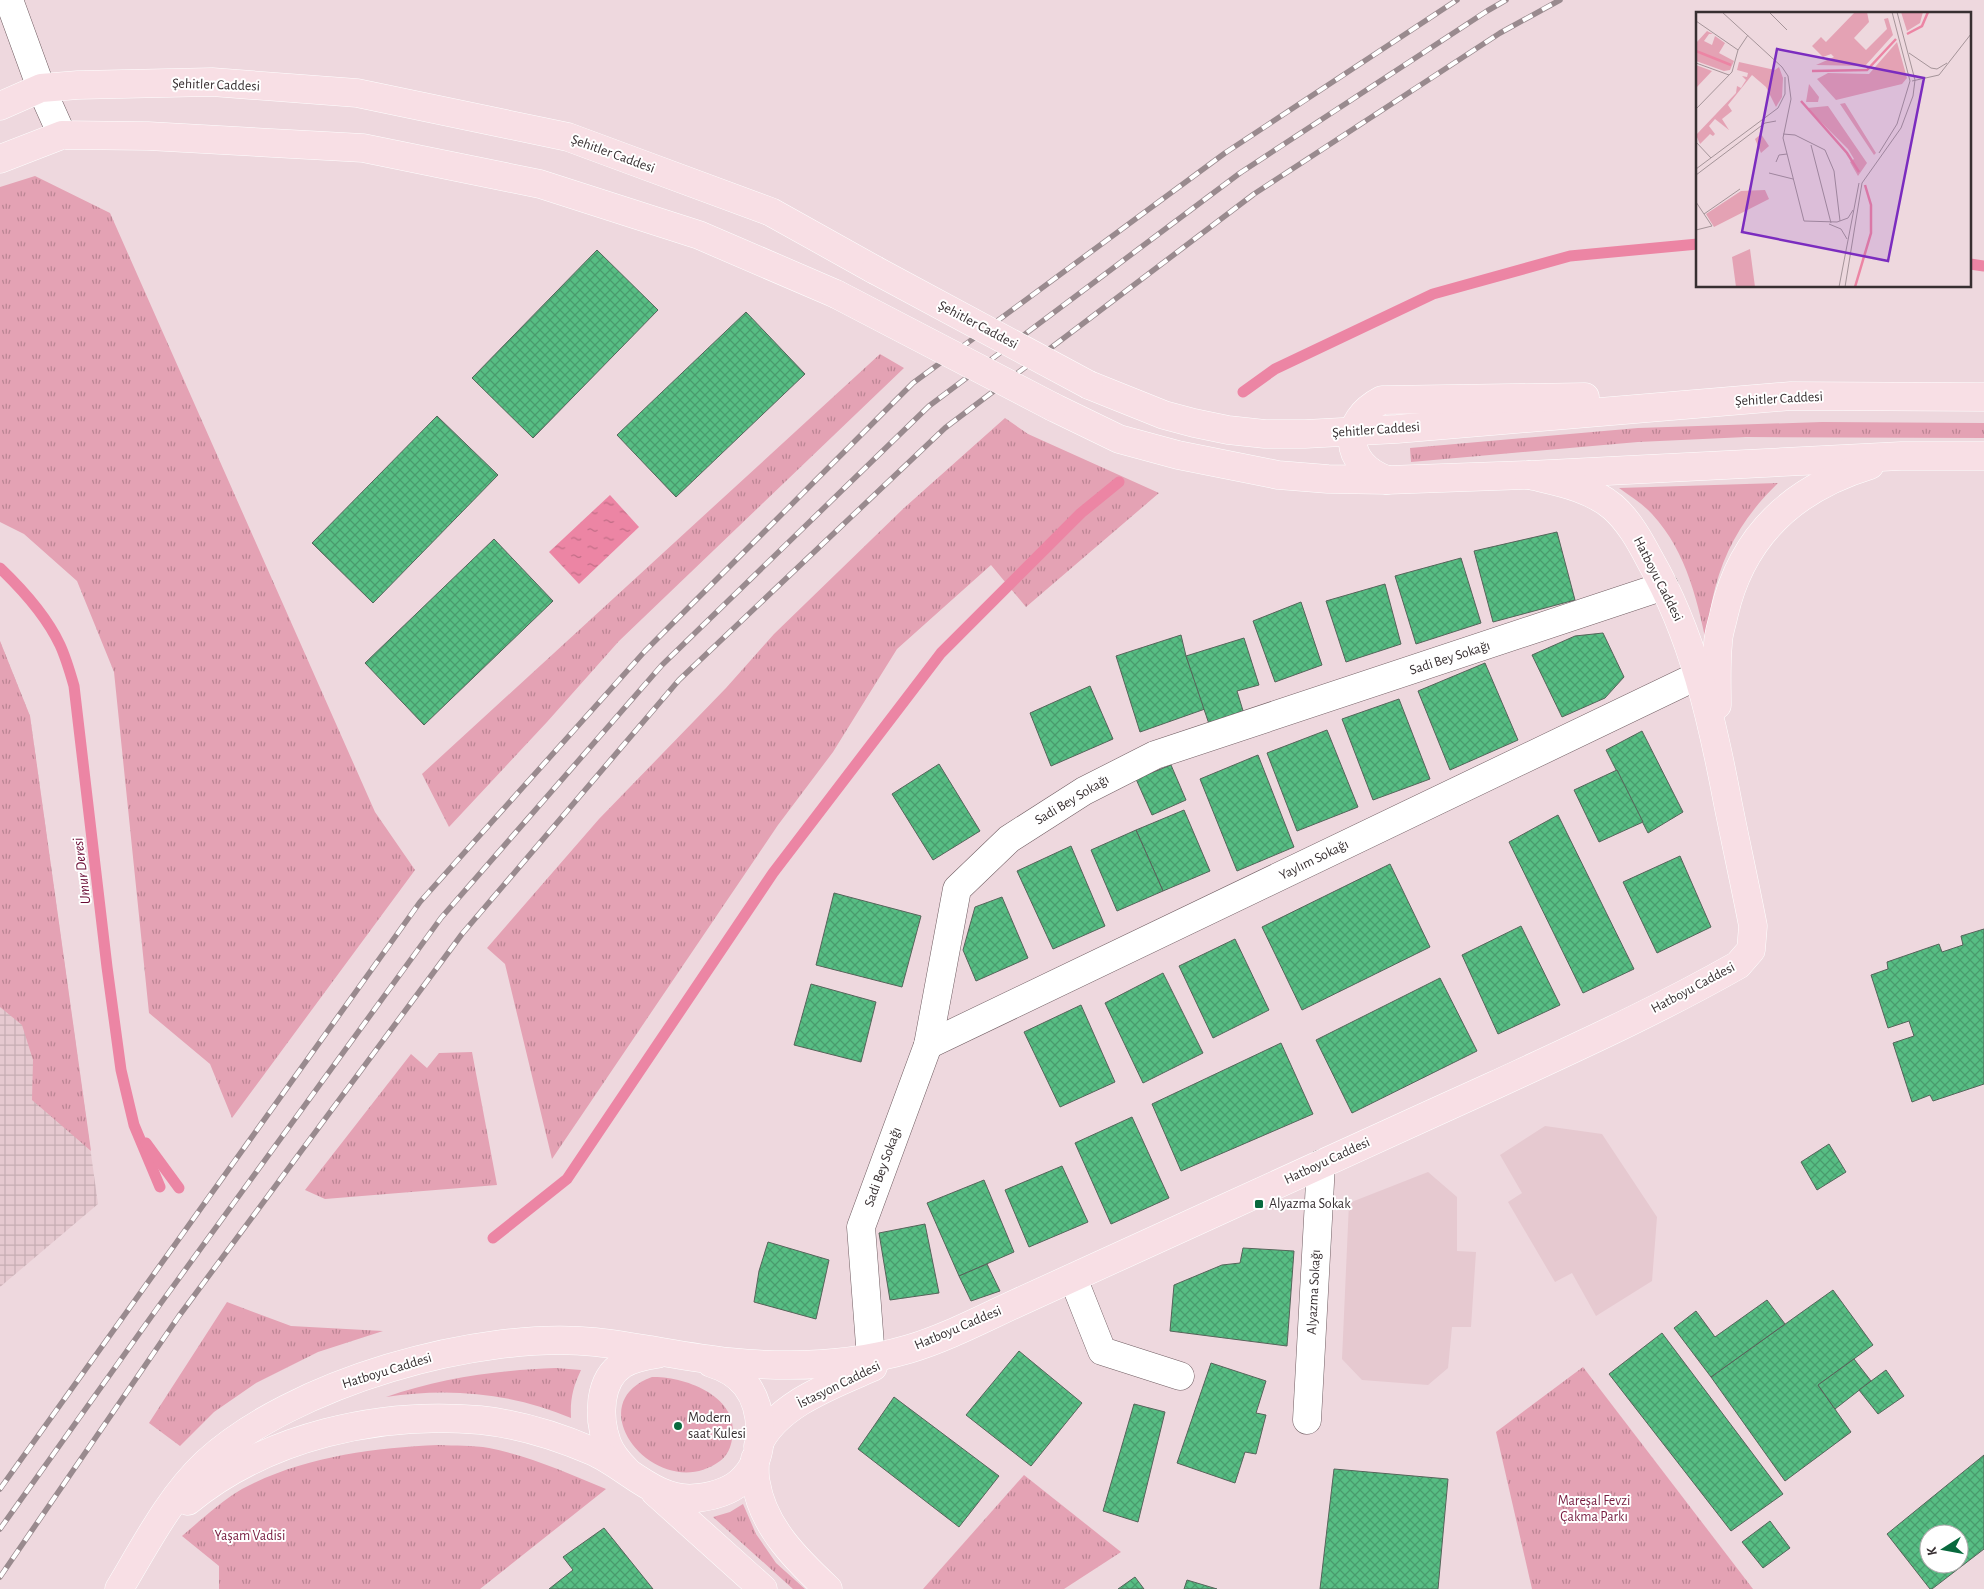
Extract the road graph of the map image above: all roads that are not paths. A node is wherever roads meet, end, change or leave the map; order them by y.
1 (8, 0) edge
2 (40, 88) junction
3 (0, 106) edge
4 (62, 136) junction
5 (0, 159) edge
6 (1984, 397) edge
7 (1354, 432) junction
8 (1901, 456) junction
9 (1984, 456) edge
10 (1529, 475) junction
11 (1387, 480) junction
12 (1664, 586) junction
13 (1699, 675) junction
14 (1717, 744) junction
15 (928, 1045) junction
16 (1321, 1164) junction
17 (1073, 1278) junction
18 (934, 1340) junction
19 (685, 1356) junction
20 (871, 1358) junction
21 (1180, 1376) dead end
22 (1307, 1420) dead end
23 (757, 1453) junction
24 (627, 1471) junction
25 (650, 1488) junction
26 (148, 1541) junction
27 (119, 1589) edge
28 (763, 1589) edge
29 (828, 1589) edge

1 - 2 street
2 - 3 main road, Şehitler Caddesi
2 - 4 street
2 - 7 main road, Şehitler Caddesi, bridge
4 - 5 main road
4 - 11 main road, bridge
6 - 7 main road, Şehitler Caddesi
7 - 11 main road
8 - 9 main road
8 - 10 main road
8 - 14 main road, Hatboyu Caddesi
10 - 11 main road
10 - 12 main road, Hatboyu Caddesi
12 - 13 main road, Hatboyu Caddesi
12 - 15 street, Sadi Bey Sokağı
13 - 14 main road, Hatboyu Caddesi
13 - 15 street, Yaylım Sokağı
14 - 16 main road, Hatboyu Caddesi
15 - 20 street, Sadi Bey Sokağı
16 - 17 main road, Hatboyu Caddesi
16 - 22 street, Alyazma Sokağı
17 - 18 main road, Hatboyu Caddesi
17 - 21 street
18 - 20 main road, Hatboyu Caddesi
18 - 23 main road, İstasyon Caddesi
19 - 20 main road, Hatboyu Caddesi
19 - 23 main road, Hatboyu Caddesi
19 - 24 main road, Hatboyu Caddesi
19 - 26 main road, Hatboyu Caddesi
23 - 25 main road, Hatboyu Caddesi
23 - 29 main road
24 - 25 main road, Hatboyu Caddesi
24 - 26 main road, Hatboyu Caddesi
25 - 28 main road
26 - 27 main road, Hatboyu Caddesi

